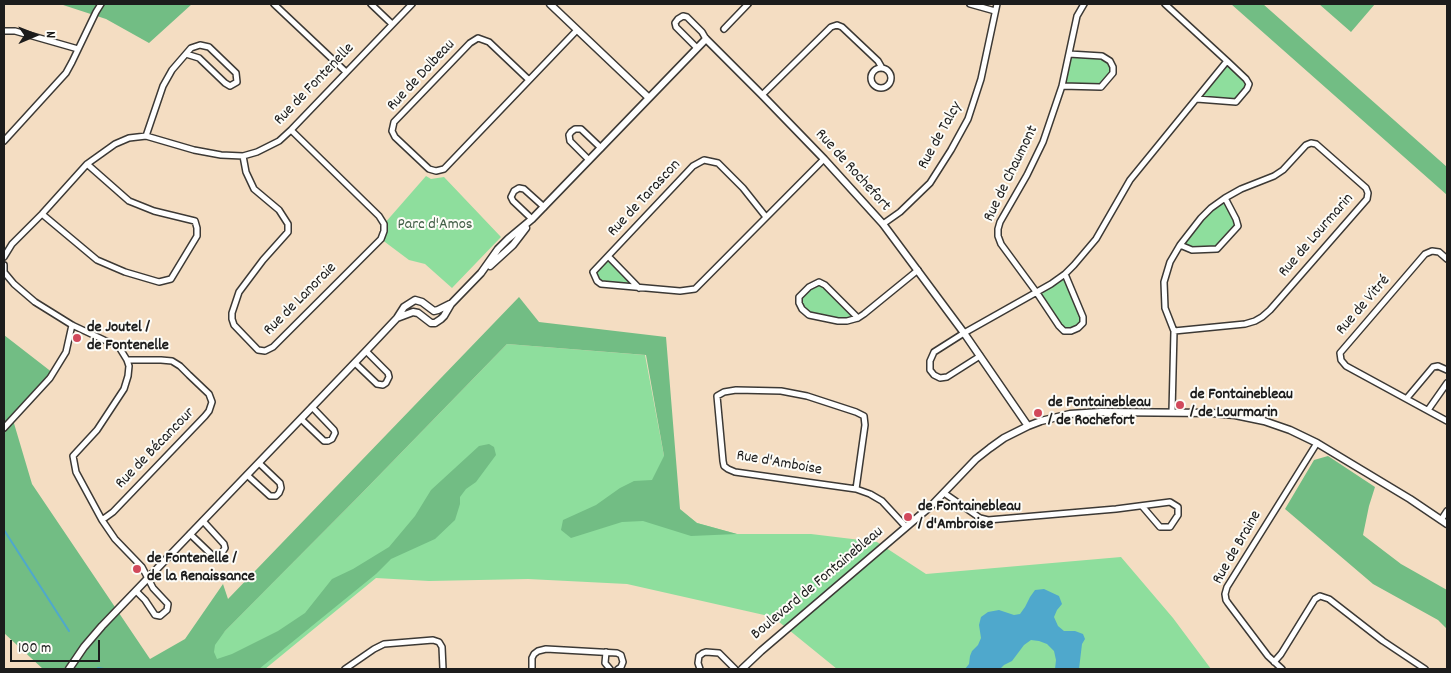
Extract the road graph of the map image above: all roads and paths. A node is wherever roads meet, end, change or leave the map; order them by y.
1 (101, 4) edge
2 (274, 4) edge
3 (371, 4) edge
4 (412, 4) edge
5 (550, 4) edge
6 (748, 4) edge
7 (970, 4) edge
8 (997, 4) edge
9 (1084, 4) edge
10 (1165, 4) edge
11 (995, 11) junction
12 (392, 24) junction
13 (724, 28) dead end
14 (577, 30) junction
15 (4, 31) edge
16 (706, 39) junction
17 (697, 48) junction
18 (78, 49) junction
19 (186, 54) junction
20 (1069, 54) junction
21 (1227, 61) junction
22 (882, 68) junction
23 (346, 72) junction
24 (529, 80) junction
25 (1062, 86) junction
26 (762, 94) junction
27 (649, 98) junction
28 (1196, 99) junction
29 (291, 130) junction
30 (146, 136) junction
31 (4, 141) edge
32 (601, 148) junction
33 (243, 156) junction
34 (824, 159) junction
35 (589, 160) junction
36 (88, 164) junction
37 (1225, 198) junction
38 (544, 207) junction
39 (42, 214) junction
40 (766, 217) junction
41 (532, 219) junction
42 (883, 224) junction
43 (1180, 245) junction
44 (608, 256) junction
45 (4, 257) edge
46 (1447, 259) edge
47 (4, 265) edge
48 (918, 270) junction
49 (1065, 274) junction
50 (639, 288) junction
51 (1037, 293) junction
52 (451, 304) junction
53 (397, 318) junction
54 (858, 318) junction
55 (72, 325) junction
56 (1174, 331) junction
57 (964, 333) junction
58 (366, 351) junction
59 (980, 356) junction
60 (127, 360) junction
61 (355, 363) junction
62 (1447, 370) edge
63 (1447, 383) edge
64 (1408, 398) junction
65 (312, 407) junction
66 (1428, 410) junction
67 (1172, 412) junction
68 (301, 419) junction
69 (1447, 421) edge
70 (1028, 426) junction
71 (4, 428) edge
72 (1317, 443) junction
73 (259, 463) junction
74 (247, 475) junction
75 (856, 489) junction
76 (944, 494) junction
77 (1142, 506) junction
78 (1447, 512) edge
79 (102, 520) junction
80 (1440, 520) junction
81 (203, 521) junction
82 (1447, 524) edge
83 (906, 527) junction
84 (190, 534) junction
85 (148, 578) junction
86 (136, 591) junction
87 (606, 652) junction
88 (1274, 662) junction
89 (70, 669) edge
90 (345, 669) edge
91 (443, 669) edge
92 (532, 669) edge
93 (610, 669) edge
94 (618, 669) edge
95 (700, 669) edge
96 (735, 669) edge
97 (742, 669) edge
98 (1282, 669) edge
99 (1425, 669) edge

1 - 18 street
2 - 23 street
3 - 12 street
4 - 12 street, Rue de Fontenelle
5 - 14 street
6 - 13 street
7 - 11 street
8 - 11 street, Rue de Talcy
9 - 20 street, Rue de Chaumont
10 - 21 street
11 - 42 street, Rue de Talcy
12 - 23 street, Rue de Fontenelle
14 - 24 street, Rue de Dolbeau
14 - 27 street
15 - 18 street
16 - 17 street
16 - 17 street
16 - 26 street, Rue de Rochefort
17 - 27 street
18 - 31 street
19 - 19 street
19 - 30 street
20 - 25 street, Rue de Chaumont
20 - 25 street
21 - 28 street
21 - 28 street
22 - 22 street
22 - 26 street
23 - 29 street, Rue de Fontenelle
24 - 24 street, Rue de Dolbeau
25 - 51 street, Rue de Chaumont
26 - 34 street, Rue de Rochefort
27 - 32 street
28 - 49 street
29 - 33 street, Rue de Fontenelle
29 - 33 street, Rue de Lanoraie
30 - 33 street, Rue de Fontenelle
30 - 36 street, Rue de Fontenelle
32 - 35 street
32 - 35 street
34 - 40 street, Rue de Tarascon
34 - 42 street, Rue de Rochefort
35 - 38 street
36 - 39 street, Rue de Fontenelle
36 - 39 street
37 - 43 street, Rue de Lourmarin
37 - 43 street
37 - 56 street, Rue de Lourmarin
38 - 41 street
38 - 41 street
39 - 45 street, Rue de Fontenelle
40 - 44 street, Rue de Tarascon
40 - 50 street, Rue de Tarascon
41 - 52 street
42 - 48 street, Rue de Rochefort
43 - 56 street, Rue de Lourmarin
44 - 50 street, Rue de Tarascon
44 - 50 street, Rue de Tarascon
46 - 64 street, Rue de Vitré
47 - 55 street
48 - 54 street
48 - 57 street, Rue de Rochefort
49 - 51 street
49 - 51 street, Rue de Chaumont
51 - 57 street
52 - 53 street
52 - 53 street
53 - 58 street
54 - 54 street
55 - 60 street
55 - 71 street
56 - 67 street, Rue de Lourmarin
57 - 59 street, Rue de Rochefort
57 - 59 street
58 - 61 street
58 - 61 street
59 - 70 street, Rue de Rochefort
60 - 79 street
60 - 79 street, Rue de Bécancour
61 - 65 street
62 - 64 street
63 - 66 street
64 - 66 street, Rue de Vitré
65 - 68 street
65 - 68 street
66 - 69 street, Rue de Vitré
67 - 70 street, Boulevard de Fontainebleau
67 - 72 street, Boulevard de Fontainebleau
68 - 73 street
70 - 76 street, Boulevard de Fontainebleau
72 - 80 street, Boulevard de Fontainebleau
72 - 88 street, Rue de Braine
73 - 74 street
73 - 74 street
74 - 81 street
75 - 75 street, Rue d'Amboise
75 - 83 street, Rue d'Amboise
76 - 77 street
76 - 83 street, Boulevard de Fontainebleau
77 - 77 street
78 - 80 street
79 - 85 street
80 - 82 street, Boulevard de Fontainebleau
81 - 84 street
81 - 84 street
83 - 97 street, Boulevard de Fontainebleau
84 - 85 street
85 - 86 street
85 - 86 street
86 - 89 street
87 - 92 street
87 - 93 street
87 - 94 street
88 - 98 street, Rue de Braine
88 - 99 street
90 - 91 street
95 - 96 street

